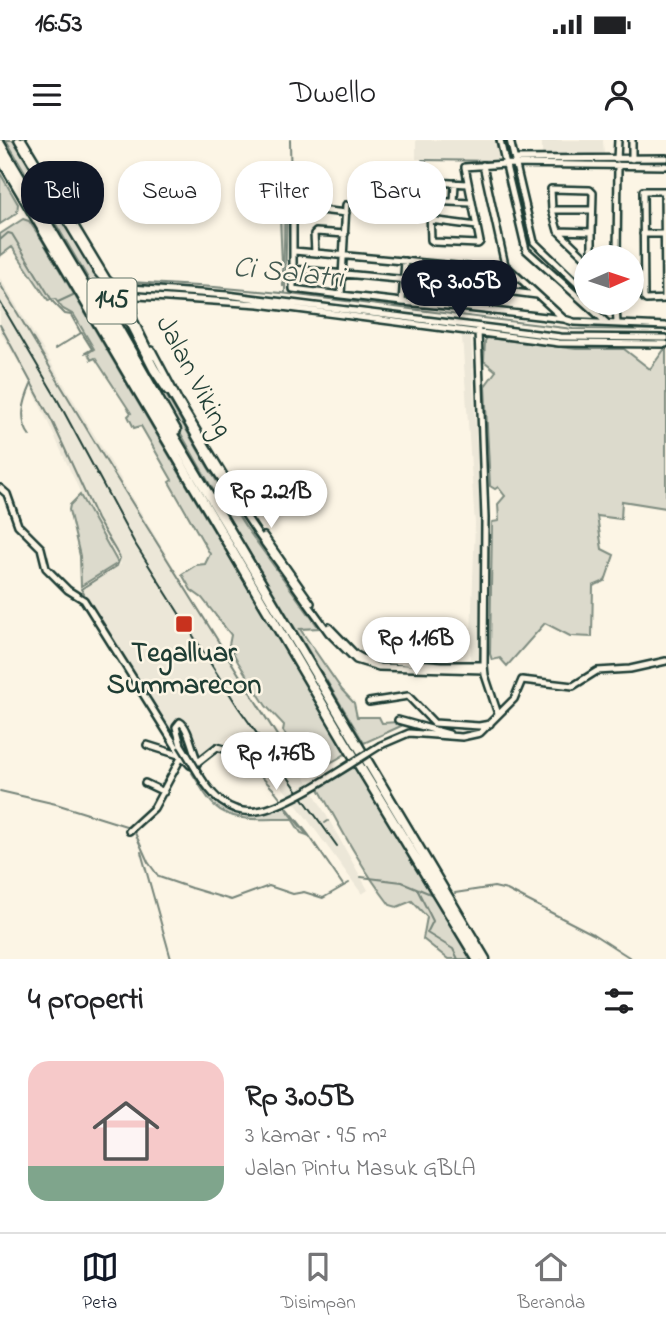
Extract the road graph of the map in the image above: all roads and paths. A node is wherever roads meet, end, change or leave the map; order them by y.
1 (21, 140) edge
2 (500, 140) edge
3 (510, 140) edge
4 (618, 140) edge
5 (632, 140) edge
6 (0, 144) edge
7 (0, 157) edge
8 (666, 158) edge
9 (515, 159) junction
10 (632, 159) junction
11 (504, 160) junction
12 (616, 162) junction
13 (483, 165) junction
14 (666, 166) edge
15 (446, 183) edge
16 (455, 183) junction
17 (467, 184) junction
18 (665, 191) edge
19 (446, 202) edge
20 (454, 202) junction
21 (471, 203) junction
22 (346, 205) dead end
23 (552, 210) junction
24 (592, 210) junction
25 (346, 213) junction
26 (446, 222) edge
27 (430, 224) edge
28 (477, 226) junction
29 (558, 231) junction
30 (592, 232) junction
31 (345, 234) junction
32 (643, 234) junction
33 (665, 234) edge
34 (592, 245) edge
35 (617, 245) edge
36 (574, 246) edge
37 (294, 251) junction
38 (315, 253) junction
39 (345, 255) junction
40 (405, 261) junction
41 (504, 262) junction
42 (462, 267) junction
43 (293, 270) junction
44 (502, 271) junction
45 (511, 271) junction
46 (343, 274) junction
47 (403, 280) junction
48 (520, 280) junction
49 (574, 281) edge
50 (460, 285) junction
51 (113, 289) junction
52 (518, 292) junction
53 (574, 292) edge
54 (135, 295) junction
55 (341, 295) junction
56 (537, 295) junction
57 (122, 296) junction
58 (666, 299) edge
59 (402, 302) junction
60 (130, 304) junction
61 (458, 307) junction
62 (599, 315) edge
63 (617, 315) edge
64 (564, 319) junction
65 (607, 323) junction
66 (617, 324) junction
67 (666, 326) edge
68 (478, 330) junction
69 (666, 338) edge
70 (666, 344) edge
71 (168, 390) junction
72 (186, 467) junction
73 (0, 488) edge
74 (666, 661) edge
75 (484, 667) junction
76 (369, 702) dead end
77 (498, 714) junction
78 (398, 720) dead end
79 (490, 724) junction
80 (455, 737) junction
81 (147, 745) dead end
82 (238, 753) dead end
83 (181, 755) junction
84 (198, 762) junction
85 (145, 783) dead end
86 (164, 792) junction
87 (131, 829) dead end
88 (477, 959) edge
89 (485, 959) edge

1 - 51 street, Jalan Viking
2 - 11 street
3 - 9 street
4 - 12 street
5 - 10 street
6 - 72 highway
7 - 72 highway
8 - 10 street
9 - 11 street
9 - 11 street
9 - 12 street
9 - 49 street
10 - 12 street
11 - 13 street
11 - 53 street
12 - 14 street
12 - 35 street
13 - 17 street
13 - 41 street
15 - 16 street
16 - 17 street
16 - 20 street
17 - 21 street
18 - 32 street
18 - 33 street
19 - 20 street
20 - 21 street
21 - 28 street
22 - 25 street
23 - 24 street
23 - 24 street
23 - 29 street
24 - 30 street
25 - 31 street
25 - 37 street
26 - 28 street
27 - 28 street
29 - 30 street
29 - 36 street
30 - 34 street
31 - 38 street
31 - 39 street
32 - 33 street
32 - 58 street
33 - 58 street
37 - 38 street
37 - 43 street
38 - 39 street
39 - 40 street
39 - 46 street
40 - 42 street
40 - 47 street
41 - 44 street
41 - 45 street
42 - 44 street
42 - 50 street
43 - 46 street
43 - 55 street
44 - 45 street
45 - 48 street
46 - 47 street
46 - 55 street
47 - 50 street
47 - 59 street
48 - 52 street
48 - 56 street
50 - 52 street
50 - 61 street
51 - 57 street, Jalan Viking
51 - 68 street
52 - 56 street
54 - 57 street
54 - 60 street
54 - 68 street
55 - 59 street
56 - 64 street
57 - 60 street, Jalan Viking
57 - 71 street, Jalan Viking
59 - 61 street
60 - 75 street, Jalan Viking
61 - 64 street
62 - 65 street
63 - 66 street
64 - 65 street
65 - 66 street
66 - 67 street
68 - 69 street
68 - 70 street
68 - 75 street
71 - 72 highway, 145
71 - 75 street, Jalan Viking
72 - 88 highway
72 - 89 highway
73 - 83 street
74 - 77 street
75 - 77 street
76 - 79 street
77 - 79 street
78 - 80 street
79 - 80 street
80 - 84 street, bridge
81 - 83 street
82 - 84 street
83 - 84 street
83 - 86 street
85 - 86 street
86 - 87 street

